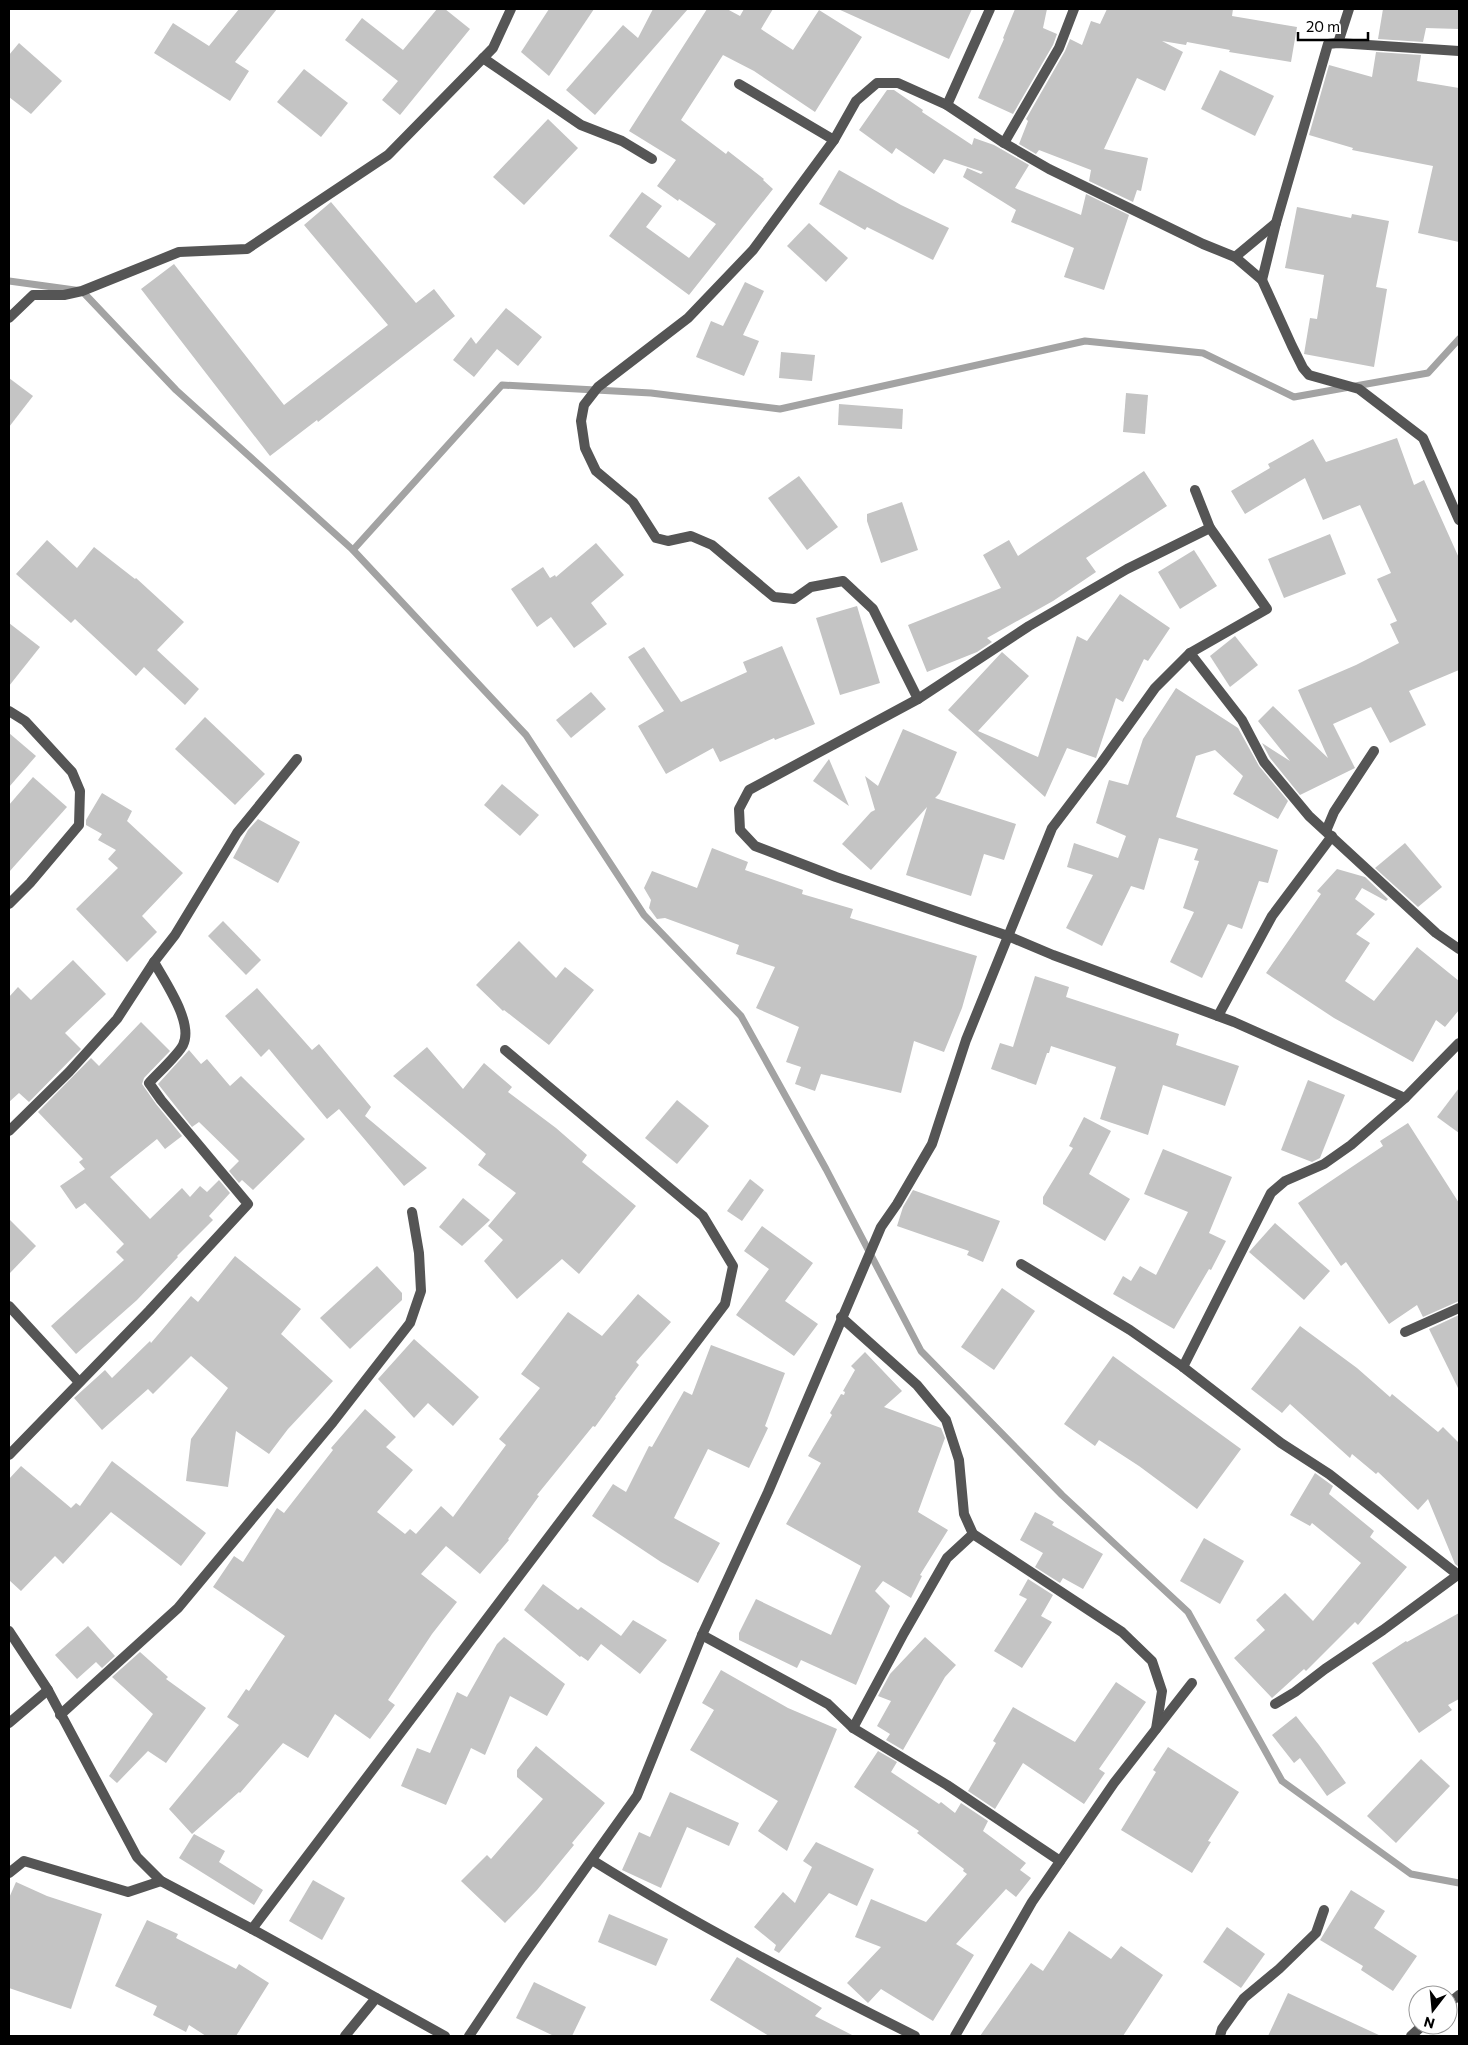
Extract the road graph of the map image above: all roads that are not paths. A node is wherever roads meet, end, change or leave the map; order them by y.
1 (511, 9) edge
2 (990, 9) edge
3 (1074, 9) edge
4 (1349, 9) edge
5 (1338, 43) junction
6 (1459, 51) edge
7 (483, 58) junction
8 (739, 84) dead end
9 (946, 105) junction
10 (834, 140) junction
11 (1004, 143) junction
12 (652, 159) dead end
13 (1276, 223) junction
14 (1235, 257) junction
15 (1262, 280) junction
16 (9, 318) edge
17 (1195, 490) dead end
18 (1459, 520) edge
19 (1210, 528) junction
20 (1190, 653) junction
21 (918, 699) junction
22 (9, 711) edge
23 (1374, 750) dead end
24 (297, 759) dead end
25 (1329, 833) junction
26 (9, 904) edge
27 (1008, 936) junction
28 (1459, 950) edge
29 (154, 962) junction
30 (1218, 1016) junction
31 (1459, 1043) edge
32 (505, 1050) dead end
33 (1405, 1098) junction
34 (9, 1130) edge
35 (412, 1212) dead end
36 (1021, 1264) dead end
37 (9, 1306) edge
38 (1459, 1308) edge
39 (841, 1317) junction
40 (1405, 1332) dead end
41 (1183, 1367) junction
42 (79, 1382) junction
43 (9, 1454) edge
44 (973, 1534) junction
45 (1458, 1574) edge
46 (9, 1631) edge
47 (702, 1635) junction
48 (1192, 1683) dead end
49 (48, 1690) junction
50 (1274, 1704) dead end
51 (60, 1715) junction
52 (9, 1723) edge
53 (853, 1728) junction
54 (1156, 1729) junction
55 (592, 1860) junction
56 (1060, 1861) junction
57 (9, 1873) edge
58 (161, 1881) junction
59 (1324, 1910) dead end
60 (252, 1929) junction
61 (376, 1998) junction
62 (345, 2036) edge
63 (445, 2036) edge
64 (469, 2036) edge
65 (915, 2036) edge
66 (956, 2036) edge
67 (1220, 2036) edge

1 - 7 street
2 - 9 street
3 - 11 street
4 - 5 street
5 - 6 street
5 - 13 street
7 - 12 street
7 - 16 street
8 - 10 street
9 - 10 street
9 - 11 street
10 - 21 street
11 - 14 street
13 - 14 street
13 - 15 street
14 - 15 street
15 - 18 street
17 - 19 street
19 - 20 street
19 - 21 street
20 - 25 street
20 - 27 street
21 - 27 street
22 - 26 street
23 - 25 street
24 - 29 street
25 - 28 street
25 - 30 street
27 - 30 street
27 - 39 street
29 - 34 street
29 - 42 street
30 - 33 street
31 - 33 street
32 - 60 street
33 - 41 street
35 - 51 street
36 - 41 street
37 - 42 street
38 - 40 street
39 - 44 street
39 - 47 street
41 - 45 street
42 - 43 street
44 - 53 street
44 - 54 street
45 - 50 street
46 - 49 street
47 - 53 street
47 - 55 street
48 - 54 street
49 - 51 street
49 - 52 street
51 - 58 street
53 - 56 street
54 - 56 street
55 - 64 street
55 - 65 street
56 - 66 street
57 - 58 street
58 - 60 street
59 - 67 street
60 - 61 street
61 - 62 street
61 - 63 street

